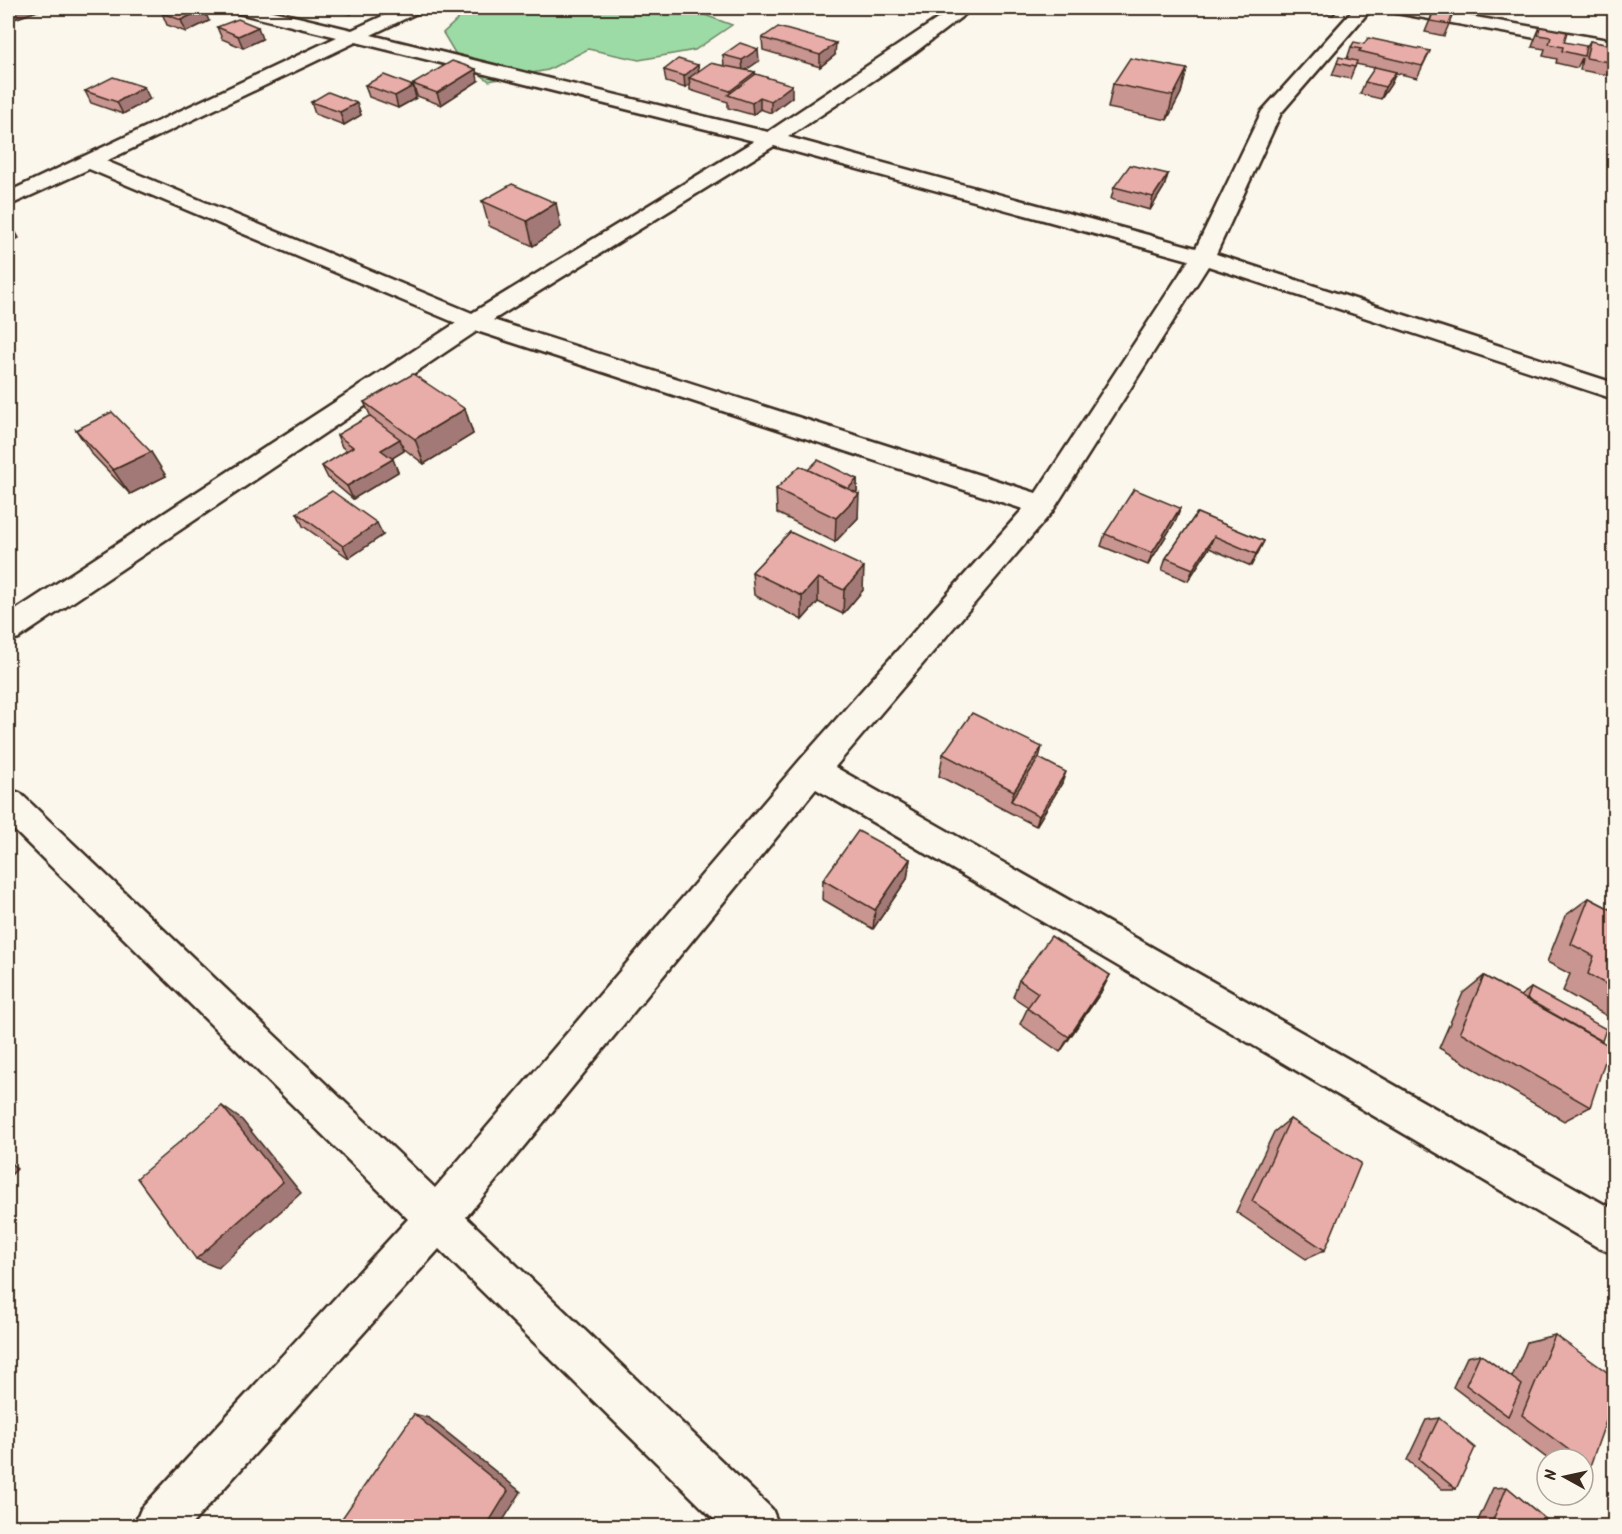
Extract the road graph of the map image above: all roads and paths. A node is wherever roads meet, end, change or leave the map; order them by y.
1 (240, 8) edge
2 (412, 8) edge
3 (965, 8) edge
4 (1364, 8) edge
5 (1396, 8) edge
6 (353, 36) junction
7 (1614, 47) edge
8 (771, 139) junction
9 (90, 162) junction
10 (17, 174) dead end
11 (57, 178) junction
12 (8, 200) edge
13 (1203, 257) junction
14 (474, 322) junction
15 (1614, 391) edge
16 (1042, 505) junction
17 (8, 630) edge
18 (812, 770) junction
19 (8, 803) edge
20 (437, 1219) junction
21 (1614, 1233) edge
22 (158, 1527) edge
23 (755, 1527) edge

1 - 6 street
2 - 6 street
3 - 8 street
4 - 13 street
5 - 7 street
6 - 8 street
6 - 9 street
8 - 13 street
8 - 14 street
9 - 11 street
9 - 14 street
10 - 11 street
11 - 12 street
13 - 15 street
13 - 16 street
14 - 16 street
14 - 17 street
16 - 18 street
18 - 20 street
18 - 21 street
19 - 20 street
20 - 22 street
20 - 23 street

